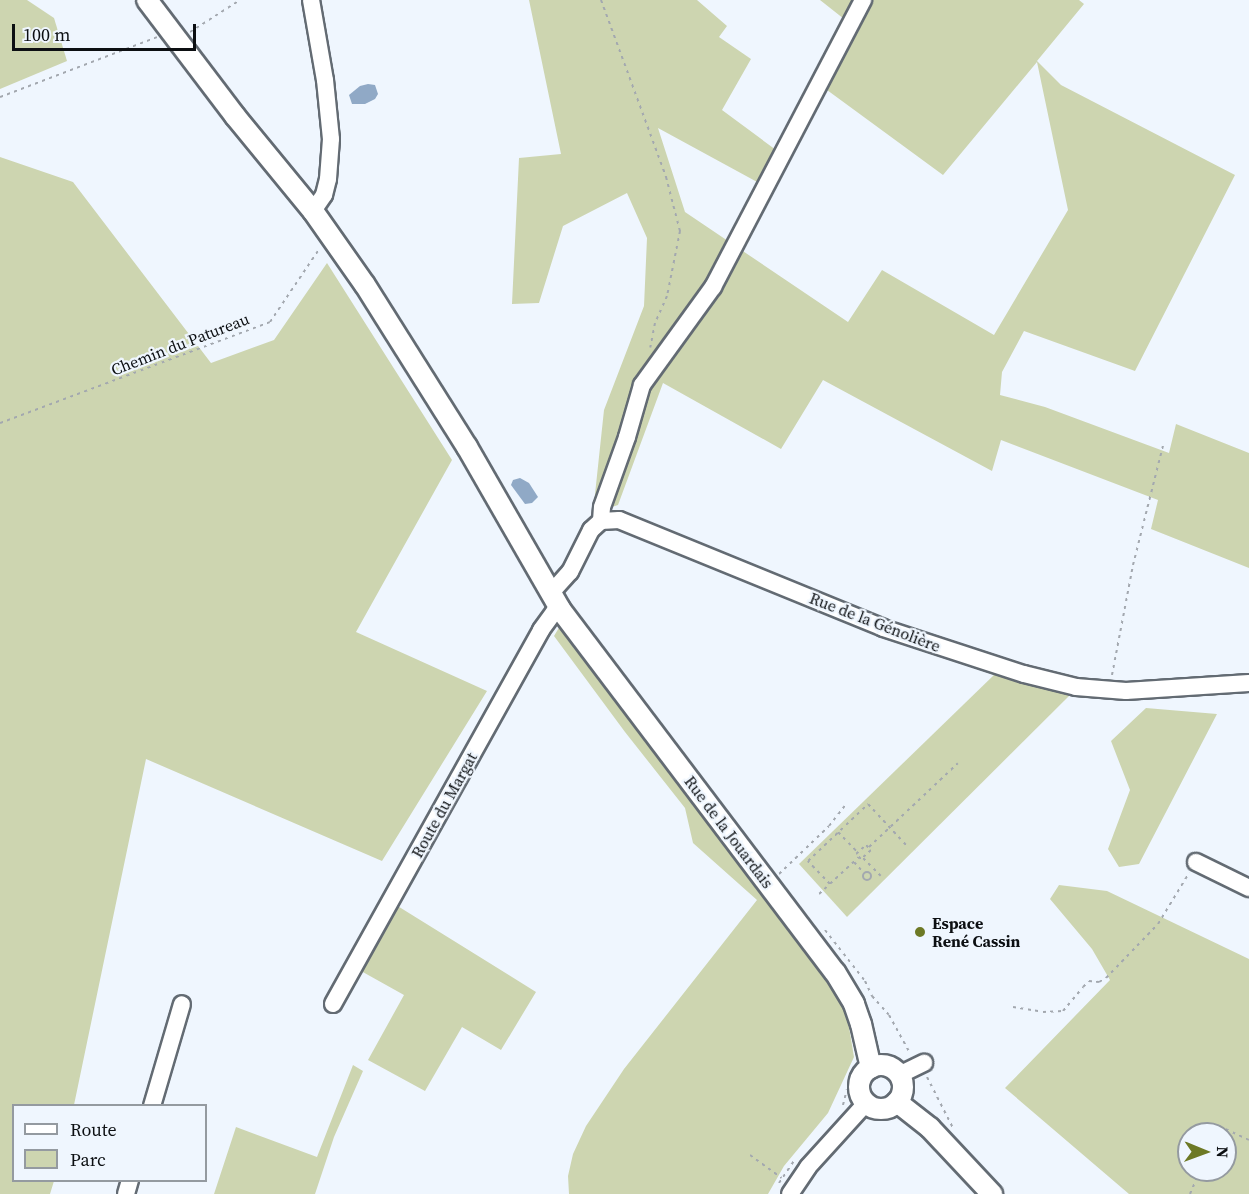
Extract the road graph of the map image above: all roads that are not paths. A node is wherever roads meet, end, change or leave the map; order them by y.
1 (147, 0) edge
2 (311, 0) edge
3 (863, 0) edge
4 (313, 211) junction
5 (601, 521) junction
6 (555, 601) junction
7 (1249, 683) edge
8 (1196, 862) road end
9 (1249, 888) edge
10 (182, 1004) dead end
11 (333, 1004) dead end
12 (922, 1064) road end
13 (871, 1068) junction
14 (899, 1075) junction
15 (897, 1102) junction
16 (866, 1103) junction
17 (153, 1104) edge
18 (792, 1190) edge
19 (992, 1194) edge

1 - 4 main road, Rue de la Jouardais
2 - 4 street
3 - 5 street
4 - 6 main road, Rue de la Jouardais
5 - 6 street
5 - 7 street, Rue de la Génolière
6 - 11 street, Route du Margat
6 - 13 main road, Rue de la Jouardais
8 - 9 street
10 - 17 street
12 - 14 street
13 - 14 main road
13 - 16 main road
14 - 15 main road
15 - 16 main road
15 - 19 main road
16 - 18 street

